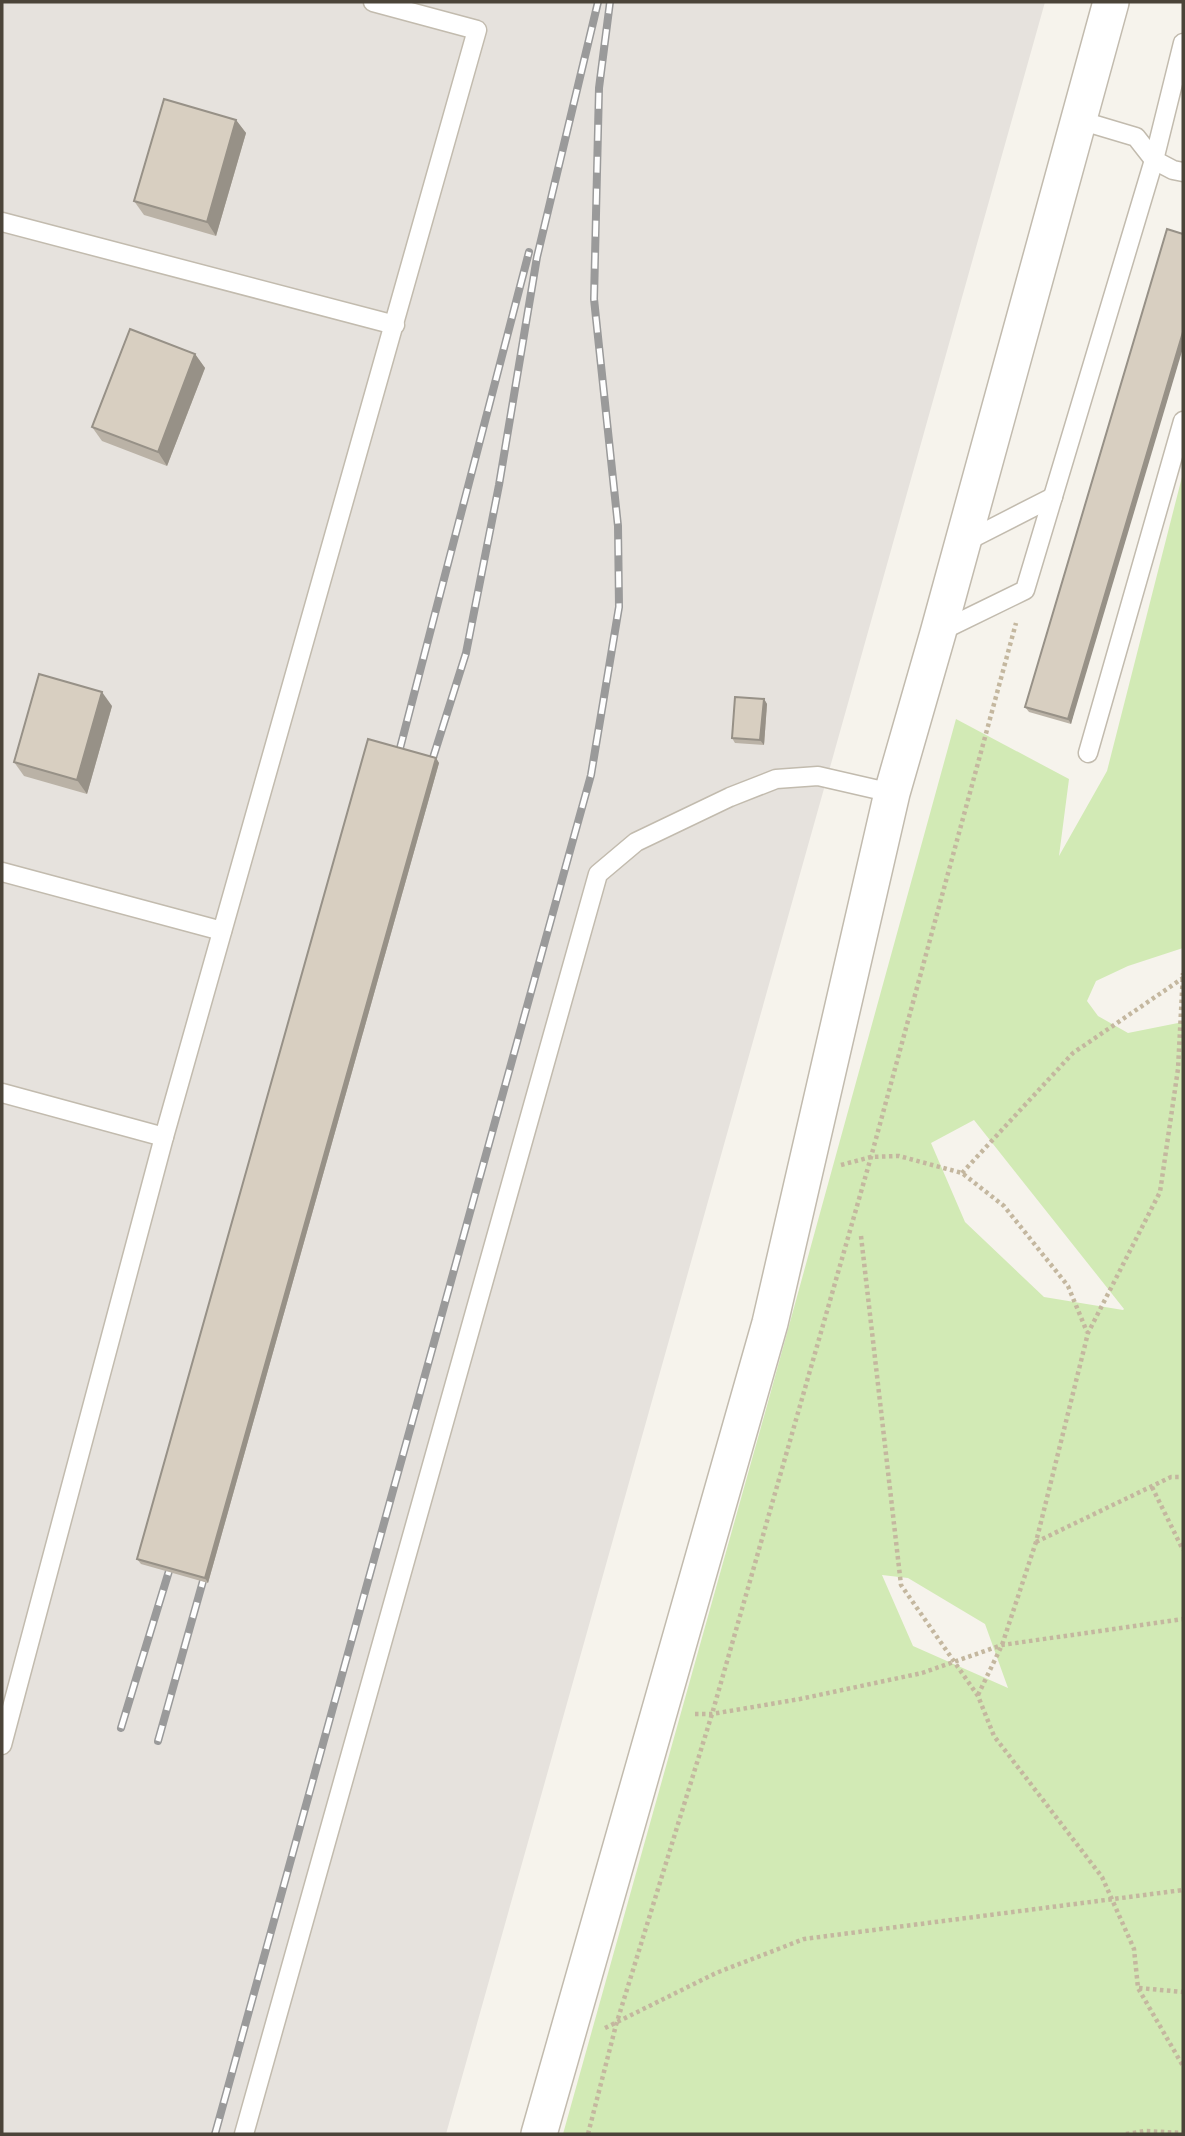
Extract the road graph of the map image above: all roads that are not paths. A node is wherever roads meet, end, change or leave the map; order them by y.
1 (373, 2) edge
2 (1111, 2) edge
3 (1183, 43) edge
4 (1079, 120) junction
5 (1153, 160) junction
6 (1183, 172) edge
7 (2, 222) edge
8 (395, 325) junction
9 (1183, 421) edge
10 (1053, 497) junction
11 (963, 543) junction
12 (939, 632) junction
13 (1088, 753) dead end
14 (892, 793) junction
15 (2, 872) edge
16 (222, 931) junction
17 (2, 1093) edge
18 (164, 1137) junction
19 (2, 1745) edge
20 (244, 2134) edge
21 (539, 2134) edge

1 - 8 lane
2 - 4 street
3 - 5 lane
4 - 5 lane
4 - 11 street
5 - 6 lane
5 - 10 lane
7 - 8 lane
8 - 16 lane
9 - 13 lane
10 - 11 lane
10 - 12 lane
11 - 12 street
12 - 14 street
14 - 20 lane
14 - 21 street
15 - 16 lane
16 - 18 lane
17 - 18 lane
18 - 19 lane

